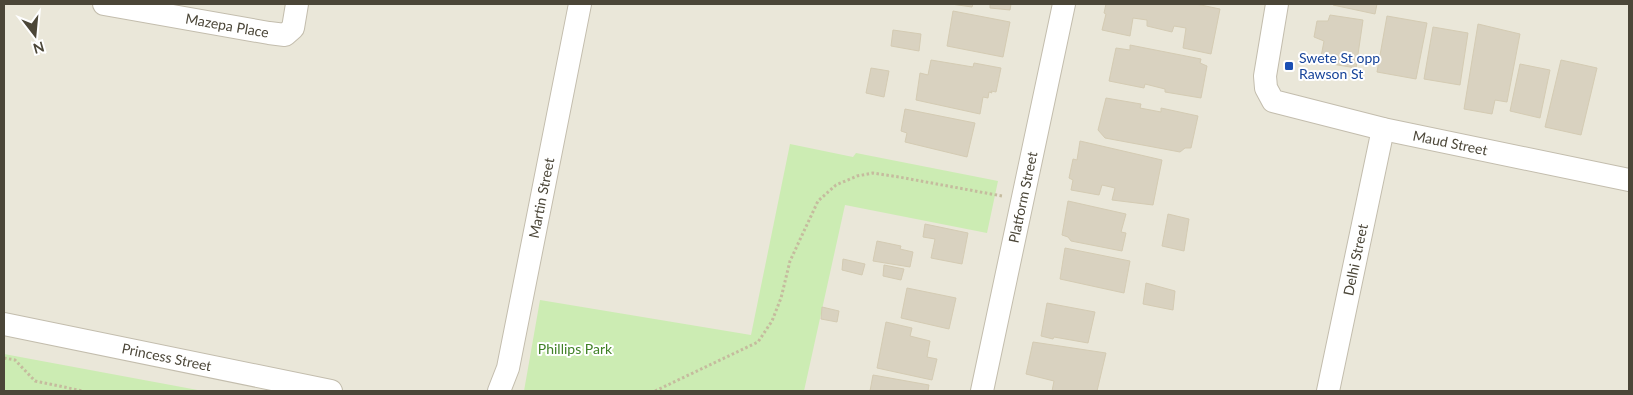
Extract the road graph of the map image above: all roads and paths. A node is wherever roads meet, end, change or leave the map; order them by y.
1 (104, 4) edge
2 (297, 4) edge
3 (580, 4) edge
4 (1064, 4) edge
5 (1277, 4) edge
6 (1383, 129) junction
7 (1629, 180) edge
8 (1022, 200) junction
9 (4, 324) edge
10 (4, 358) edge
11 (82, 391) edge
12 (331, 391) edge
13 (499, 391) edge
14 (655, 391) edge
15 (982, 391) edge
16 (1328, 391) edge

1 - 2 street, Mazepa Place
3 - 13 street, Martin Street
4 - 8 street, Platform Street
5 - 6 street, Maud Street
6 - 7 street, Maud Street
6 - 16 street, Delhi Street
8 - 14 path
8 - 15 street, Platform Street
9 - 12 street, Princess Street
10 - 11 path

